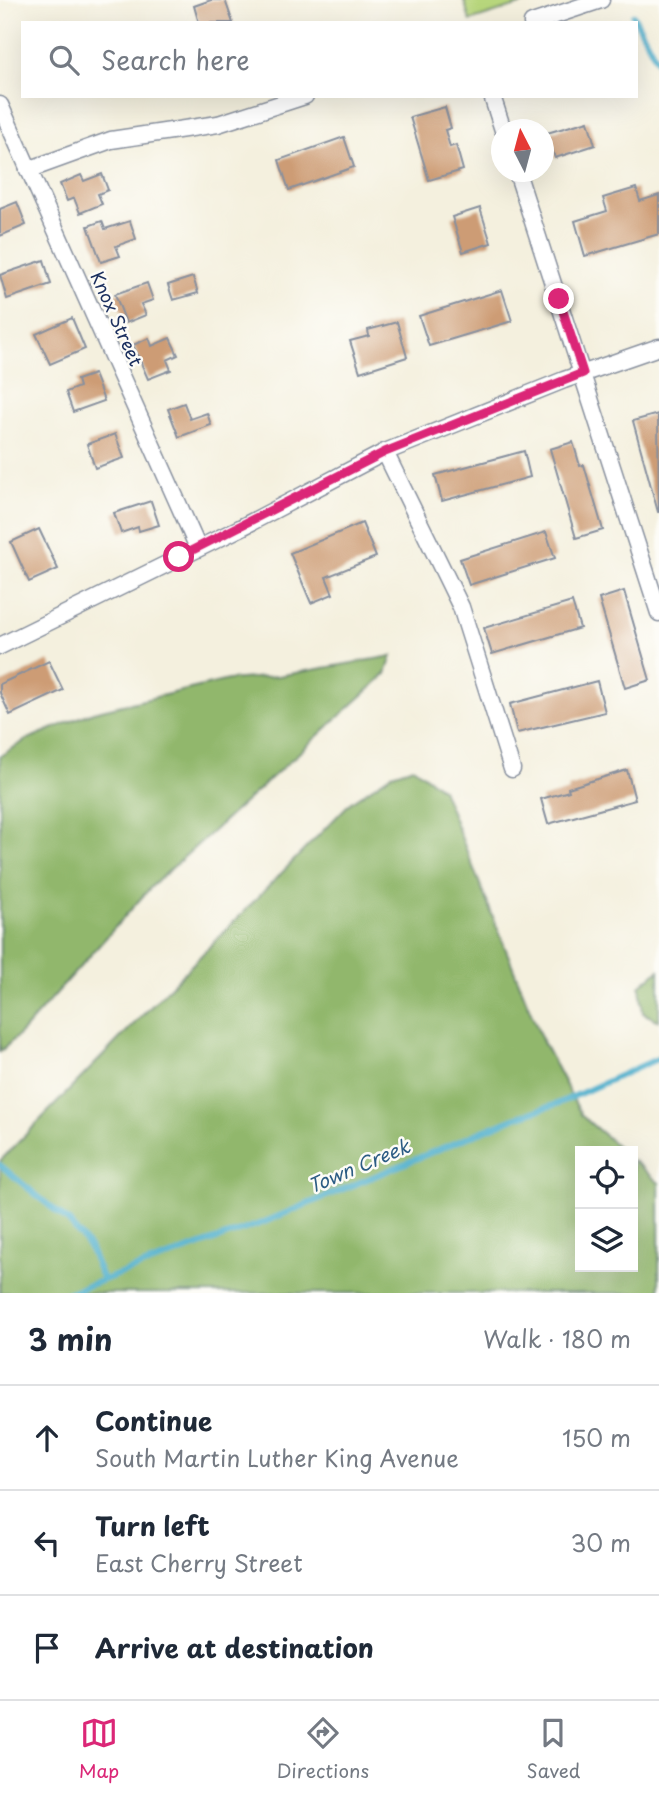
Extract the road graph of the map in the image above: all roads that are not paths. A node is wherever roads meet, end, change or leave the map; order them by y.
1 (601, 0) edge
2 (538, 21) edge
3 (299, 98) edge
4 (493, 98) edge
5 (0, 105) edge
6 (499, 119) edge
7 (27, 170) junction
8 (520, 182) edge
9 (659, 347) edge
10 (583, 373) junction
11 (385, 452) junction
12 (198, 548) junction
13 (659, 613) edge
14 (0, 646) edge
15 (512, 769) dead end

1 - 2 street
3 - 7 street
4 - 6 street
5 - 7 street, Knox Street
7 - 12 street, Knox Street
8 - 10 street
9 - 10 street
10 - 11 street
10 - 13 street
11 - 12 street
11 - 15 street
12 - 14 street

